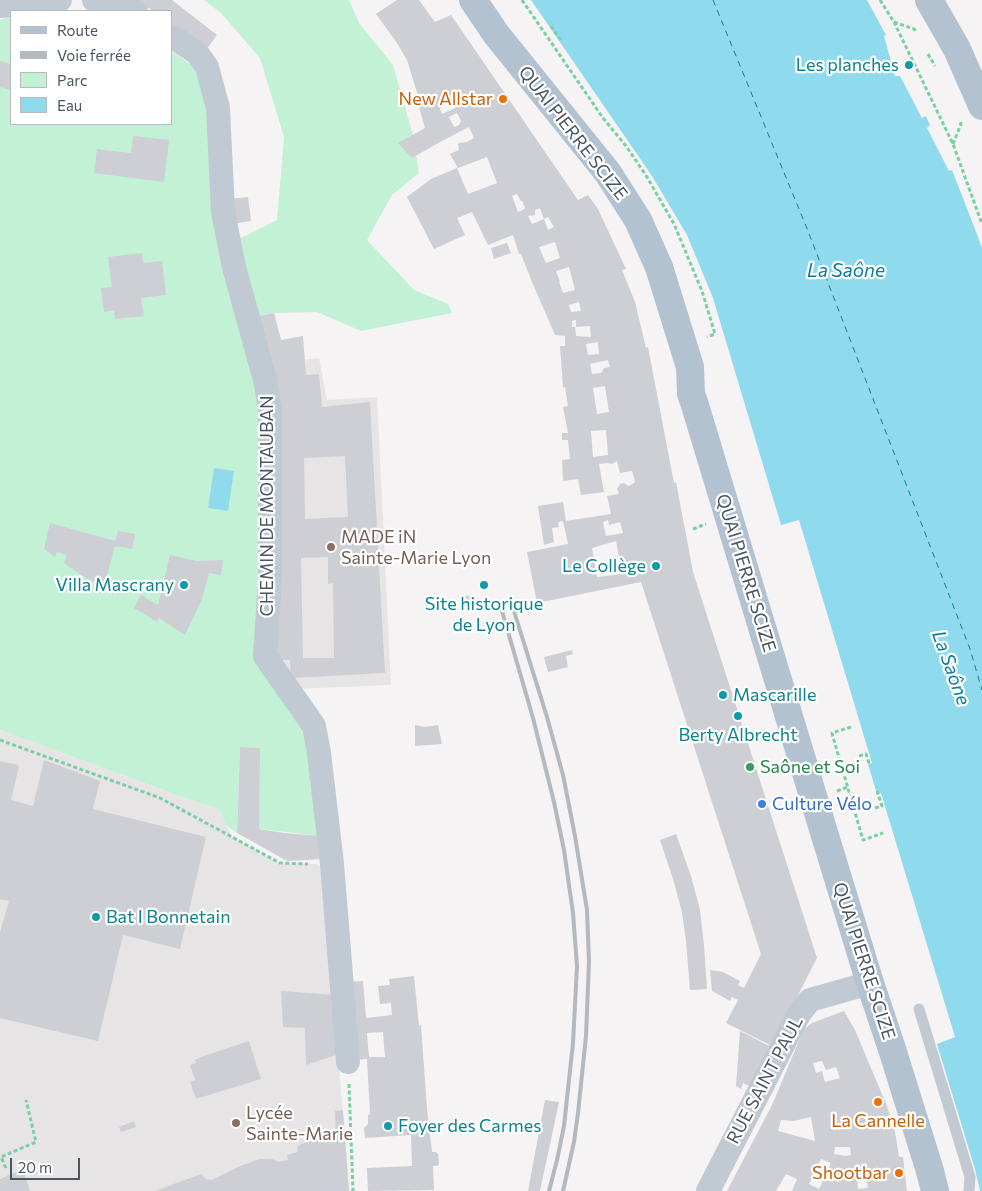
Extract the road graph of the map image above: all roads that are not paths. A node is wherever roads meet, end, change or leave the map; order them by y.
1 (60, 0) edge
2 (94, 0) edge
3 (473, 0) edge
4 (929, 0) edge
5 (0, 6) edge
6 (133, 10) edge
7 (172, 37) edge
8 (982, 106) edge
9 (870, 983) junction
10 (919, 1009) dead end
11 (348, 1062) road end
12 (708, 1191) edge
13 (935, 1191) edge
14 (968, 1191) edge

1 - 5 street
2 - 6 street
3 - 9 main road, QUAI PIERRE SCIZE
4 - 8 main road
7 - 11 street, CHEMIN DE MONTAUBAN
9 - 12 street, RUE SAINT PAUL
9 - 13 main road, QUAI PIERRE SCIZE
10 - 14 lane

